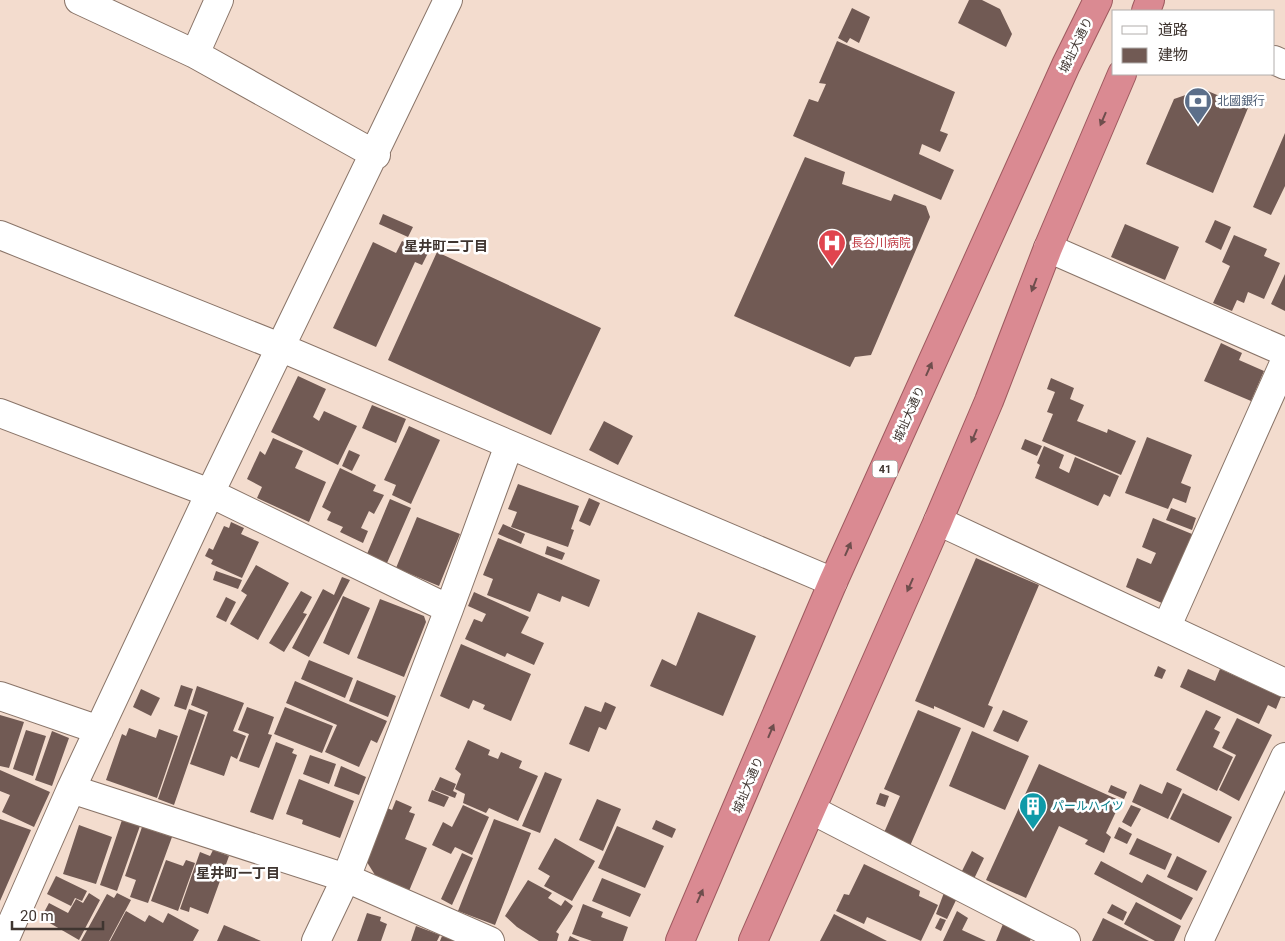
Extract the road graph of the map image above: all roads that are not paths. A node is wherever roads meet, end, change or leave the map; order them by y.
1 (79, 0) edge
2 (219, 0) edge
3 (448, 0) edge
4 (1098, 0) edge
5 (195, 54) junction
6 (1122, 75) edge
7 (376, 155) junction
8 (0, 235) edge
9 (1048, 248) junction
10 (282, 348) junction
11 (1285, 352) edge
12 (1285, 361) edge
13 (0, 414) edge
14 (509, 445) junction
15 (210, 494) junction
16 (938, 521) junction
17 (833, 582) junction
18 (449, 609) junction
19 (1167, 626) junction
20 (1285, 683) edge
21 (0, 696) edge
22 (99, 730) junction
23 (1285, 758) edge
24 (71, 789) junction
25 (812, 810) junction
26 (346, 878) junction
27 (4, 941) edge
28 (316, 941) edge
29 (490, 941) edge
30 (680, 941) edge
31 (753, 941) edge
32 (1066, 941) edge
33 (1200, 941) edge

1 - 5 street
2 - 5 street
3 - 7 street
17 -> 4 highway, 城址大通り / 41
5 - 7 street
6 -> 9 highway
7 - 10 street
8 - 10 street
9 - 11 street
9 -> 16 highway
10 - 14 street
10 - 15 street
12 - 19 street
13 - 15 street
14 - 17 street
14 - 18 street
15 - 18 street
15 - 22 street
16 - 19 street
16 -> 25 highway
30 -> 17 highway, 城址大通り / 41
18 - 26 street
19 - 20 street
21 - 22 street
22 - 24 street
23 - 33 street
24 - 26 street
24 - 27 street
25 - 31 highway
25 - 32 street
26 - 28 street
26 - 29 street

